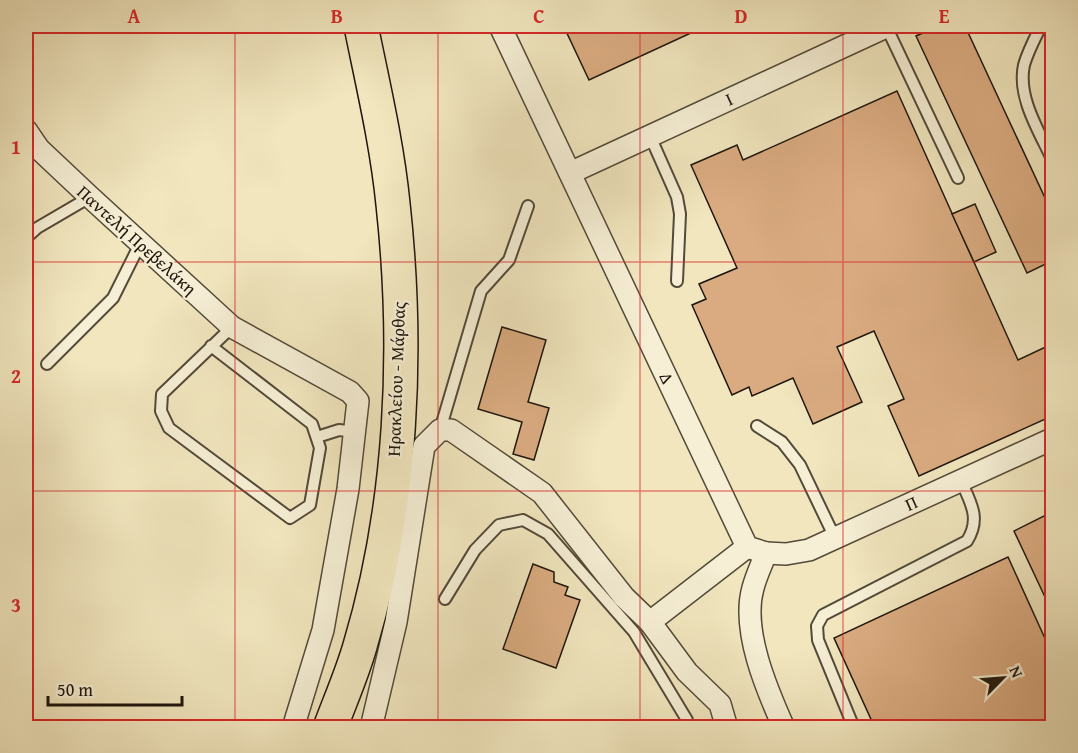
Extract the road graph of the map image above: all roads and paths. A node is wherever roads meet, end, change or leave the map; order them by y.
1 (361, 26) edge
2 (500, 26) edge
3 (887, 26) edge
4 (1041, 26) edge
5 (26, 130) edge
6 (650, 136) junction
7 (1053, 159) edge
8 (570, 173) junction
9 (958, 178) dead end
10 (90, 197) junction
11 (528, 206) dead end
12 (26, 238) edge
13 (140, 244) junction
14 (677, 280) dead end
15 (232, 327) junction
16 (211, 346) junction
17 (47, 364) dead end
18 (757, 426) dead end
19 (440, 430) junction
20 (355, 432) junction
21 (317, 437) junction
22 (1053, 439) edge
23 (961, 481) junction
24 (834, 538) junction
25 (757, 550) junction
26 (445, 599) dead end
27 (642, 627) junction
28 (687, 720) dead end
29 (293, 728) edge
30 (330, 728) edge
31 (371, 728) edge
32 (727, 728) edge
33 (784, 728) edge
34 (854, 728) edge

1 - 30 main road, Ηρακλείου - Μάρθας
2 - 8 street, Δ
3 - 6 street, Ι
3 - 9 lane
4 - 7 lane
5 - 10 street, Παντελή Πρεβελάκη
6 - 8 street, Ι
6 - 14 lane
8 - 25 street, Δ
10 - 12 lane
10 - 13 street, Παντελή Πρεβελάκη
11 - 19 lane
13 - 15 street, Παντελή Πρεβελάκη
13 - 17 lane
15 - 16 lane
15 - 20 street, Παντελή Πρεβελάκη
16 - 21 lane
16 - 21 lane
18 - 24 lane
19 - 27 street
19 - 31 street
20 - 21 lane
20 - 29 street, Παντελή Πρεβελάκη
22 - 23 street, Π
23 - 24 street, Π
23 - 34 lane
24 - 25 street, Π
25 - 27 street
25 - 33 street
26 - 27 lane
27 - 28 lane
27 - 32 street

